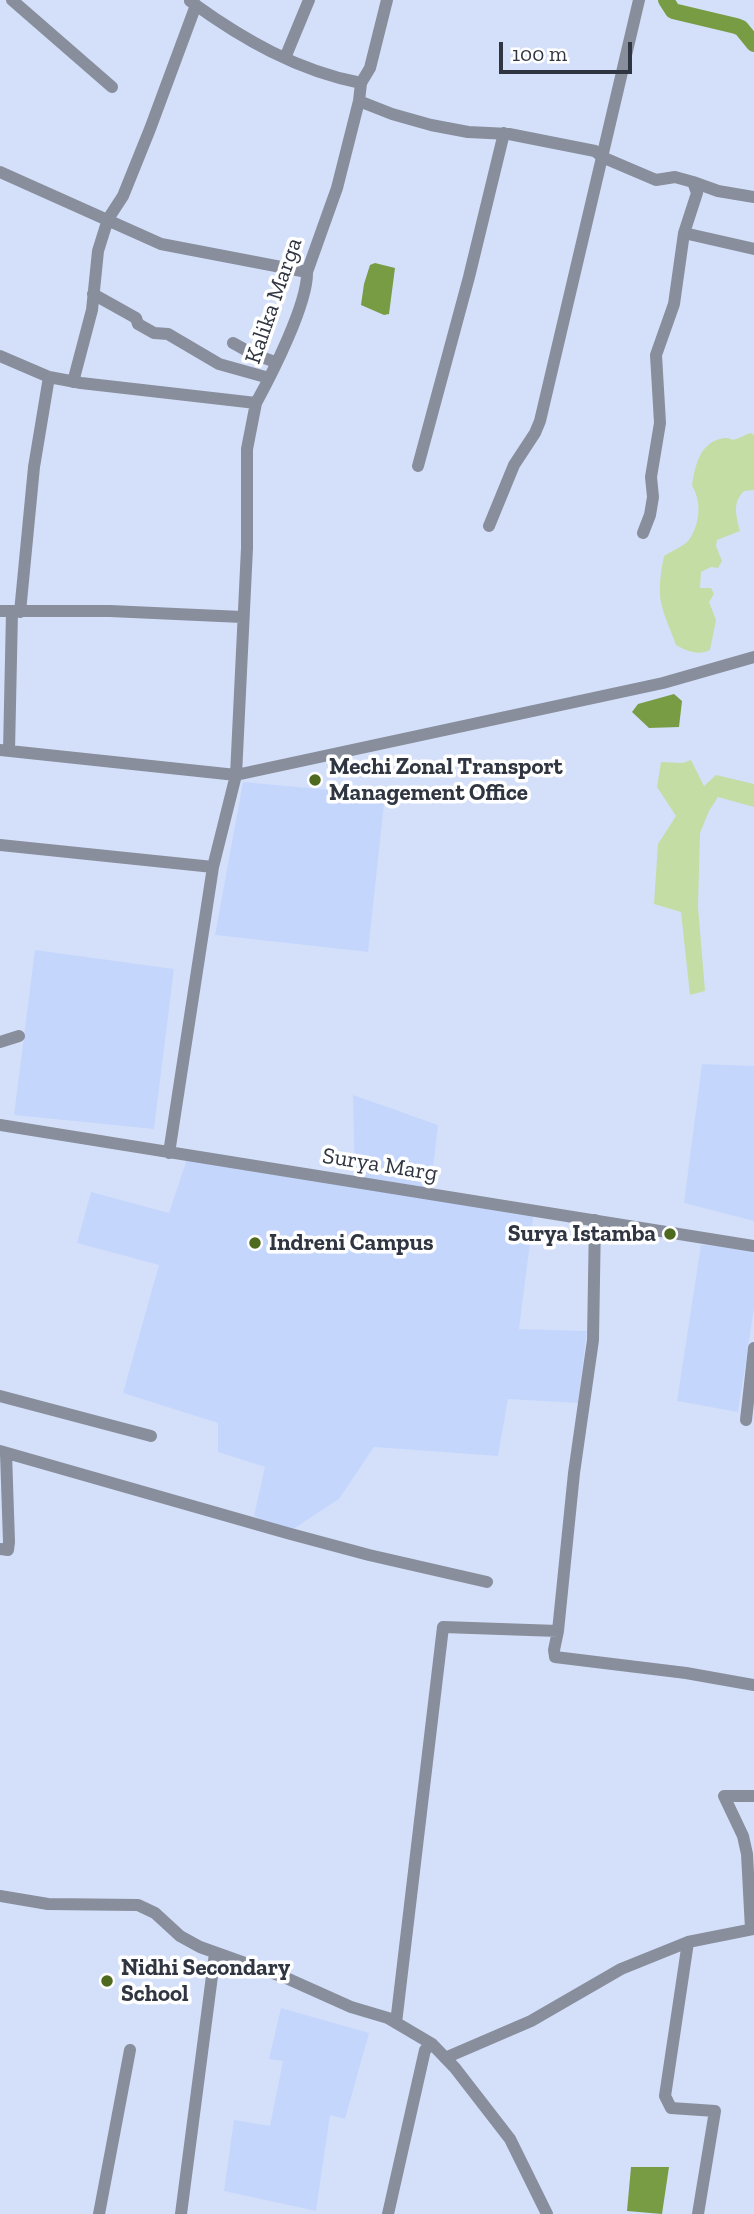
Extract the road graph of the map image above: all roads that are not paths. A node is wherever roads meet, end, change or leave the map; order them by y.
1 (12, 0) edge
2 (309, 0) edge
3 (387, 0) edge
4 (639, 0) edge
5 (193, 2) edge
6 (285, 58) junction
7 (361, 83) junction
8 (112, 87) dead end
9 (359, 101) junction
10 (504, 133) junction
11 (602, 157) junction
12 (0, 172) edge
13 (693, 182) junction
14 (754, 197) edge
15 (108, 219) junction
16 (684, 233) junction
17 (754, 249) edge
18 (307, 272) junction
19 (93, 294) junction
20 (233, 343) dead end
21 (0, 356) edge
22 (275, 362) junction
23 (49, 377) junction
24 (270, 379) junction
25 (73, 382) junction
26 (256, 403) junction
27 (418, 466) dead end
28 (489, 526) dead end
29 (643, 533) dead end
30 (11, 612) edge
31 (242, 617) junction
32 (754, 657) edge
33 (4, 750) edge
34 (236, 775) junction
35 (0, 845) edge
36 (213, 867) junction
37 (19, 1036) dead end
38 (0, 1042) edge
39 (0, 1125) edge
40 (169, 1153) junction
41 (595, 1220) junction
42 (754, 1246) edge
43 (754, 1348) edge
44 (0, 1396) edge
45 (746, 1420) dead end
46 (151, 1436) dead end
47 (3, 1452) edge
48 (0, 1549) edge
49 (487, 1582) dead end
50 (558, 1631) junction
51 (754, 1685) edge
52 (754, 1796) edge
53 (0, 1896) edge
54 (752, 1929) edge
55 (688, 1942) junction
56 (215, 1953) junction
57 (396, 2023) junction
58 (432, 2045) junction
59 (130, 2050) dead end
60 (446, 2058) junction
61 (99, 2214) edge
62 (181, 2214) edge
63 (388, 2214) edge
64 (547, 2214) edge
65 (698, 2214) edge

1 - 8 street
2 - 6 street
3 - 7 street, Kalika Marga
4 - 11 street
5 - 6 street
5 - 15 street
6 - 7 street
7 - 9 street, Kalika Marga
9 - 10 street
9 - 18 street, Kalika Marga
10 - 11 street
10 - 27 street
11 - 13 street
11 - 28 street
12 - 15 street
13 - 14 street
13 - 16 street
15 - 18 street
15 - 19 street
16 - 17 street
16 - 29 street
18 - 22 street, Kalika Marga
19 - 24 street
19 - 25 street
20 - 22 street
21 - 23 street
22 - 24 street, Kalika Marga
23 - 25 street
23 - 30 street
24 - 26 street, Kalika Marga
25 - 26 street
26 - 31 street, Kalika Marga
30 - 31 street
30 - 33 street
31 - 34 street, Kalika Marga
32 - 34 street
33 - 34 street
34 - 36 street, Kalika Marga
35 - 36 street
36 - 40 street, Kalika Marga
37 - 38 street
39 - 40 street, Surya Marg
40 - 41 street, Surya Marg
41 - 42 street, Surya Marg
41 - 50 street
43 - 45 street
44 - 46 street
47 - 48 street
47 - 49 street
50 - 51 street
50 - 57 street
52 - 54 street
53 - 56 street
54 - 55 street
55 - 60 street
55 - 65 street
56 - 57 street
56 - 62 street
57 - 58 street
58 - 60 street
58 - 63 street
59 - 61 street
60 - 64 street

